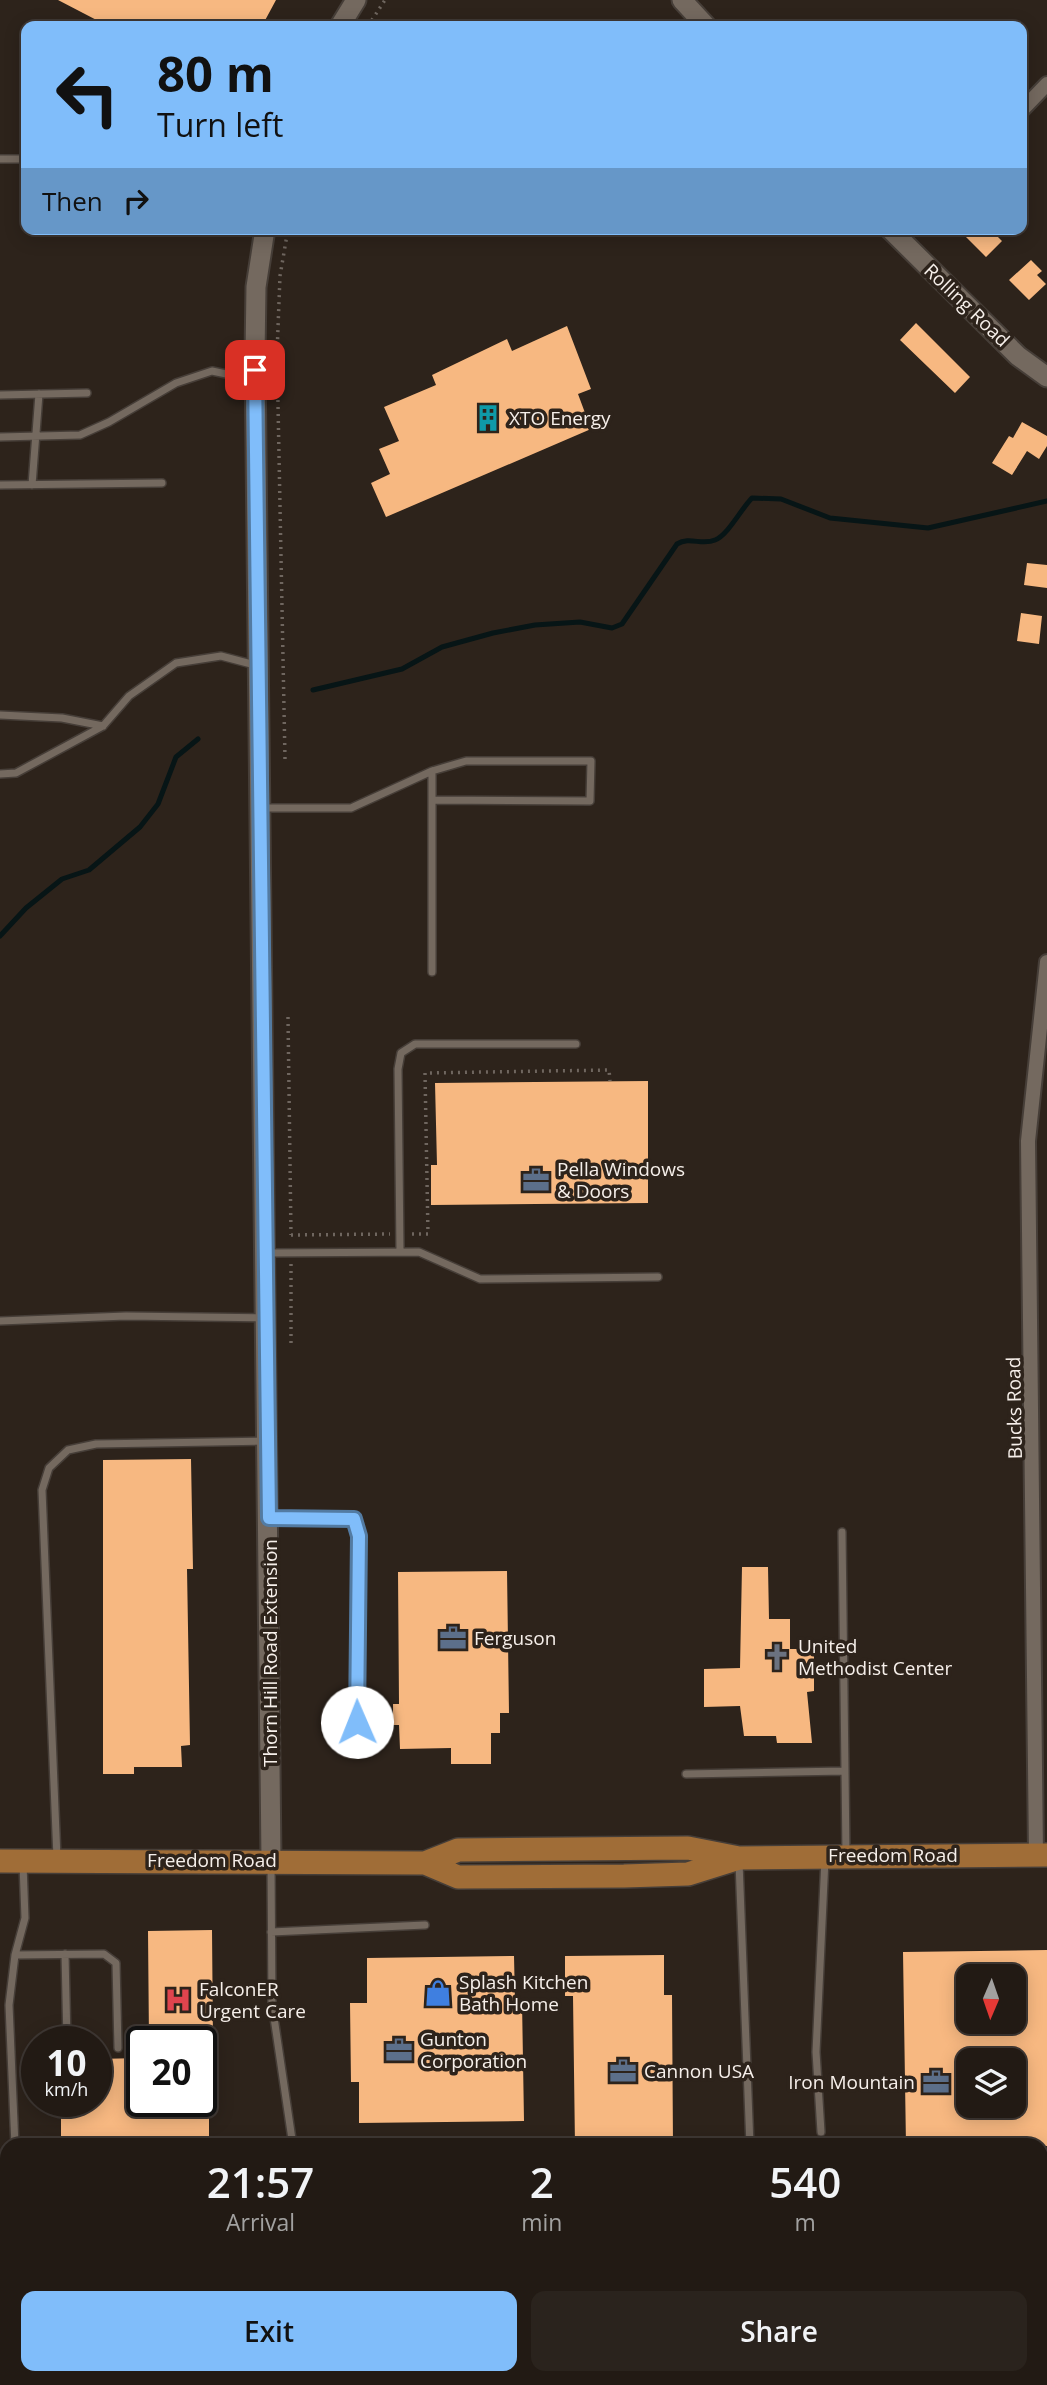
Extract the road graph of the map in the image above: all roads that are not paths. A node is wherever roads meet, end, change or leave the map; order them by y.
1 (356, 0) edge
2 (682, 0) edge
3 (343, 21) edge
4 (701, 21) edge
5 (1047, 85) edge
6 (1027, 105) edge
7 (0, 159) edge
8 (21, 159) edge
9 (264, 235) edge
10 (901, 235) edge
11 (1047, 377) edge
12 (256, 381) junction
13 (87, 393) dead end
14 (39, 394) junction
15 (0, 395) edge
16 (0, 437) edge
17 (35, 437) junction
18 (162, 483) dead end
19 (0, 485) edge
20 (32, 485) junction
21 (259, 667) junction
22 (0, 715) edge
23 (103, 726) junction
24 (432, 771) junction
25 (0, 774) edge
26 (432, 800) junction
27 (261, 808) junction
28 (1047, 962) edge
29 (432, 972) dead end
30 (576, 1044) dead end
31 (400, 1251) junction
32 (267, 1253) junction
33 (658, 1277) dead end
34 (1031, 1286) junction
35 (1047, 1286) edge
36 (267, 1318) junction
37 (0, 1321) edge
38 (269, 1440) junction
39 (269, 1518) junction
40 (842, 1532) dead end
41 (357, 1722) dead end
42 (845, 1771) junction
43 (686, 1774) dead end
44 (836, 1855) junction
45 (1042, 1855) edge
46 (739, 1858) junction
47 (57, 1859) junction
48 (11, 1860) edge
49 (271, 1860) junction
50 (425, 1924) dead end
51 (271, 1933) junction
52 (65, 1954) junction
53 (15, 1955) junction
54 (67, 2026) edge
55 (118, 2048) dead end
56 (821, 2132) dead end
57 (15, 2138) edge
58 (292, 2138) edge
59 (750, 2138) edge

1 - 3 street
2 - 4 street
5 - 6 street
7 - 8 lane
9 - 12 street, Thorn Hill Road Extension
10 - 11 street, Rolling Road
12 - 17 lane
12 - 21 street, Thorn Hill Road Extension
13 - 14 lane
14 - 15 lane
14 - 17 lane
16 - 17 lane
17 - 20 lane
18 - 20 lane
19 - 20 lane
21 - 23 lane
21 - 27 street, Thorn Hill Road Extension
22 - 23 lane
23 - 25 lane
24 - 26 lane
24 - 26 lane
24 - 27 lane
26 - 29 lane
27 - 32 street, Thorn Hill Road Extension
28 - 34 street, Bucks Road
30 - 31 lane
31 - 32 lane
31 - 33 lane
32 - 36 street, Thorn Hill Road Extension
34 - 35 street
34 - 45 street, Bucks Road
36 - 37 lane
36 - 38 street, Thorn Hill Road Extension
38 - 39 street, Thorn Hill Road Extension
38 - 47 lane
39 - 41 lane
39 - 49 street, Thorn Hill Road Extension
40 - 42 lane
42 - 43 lane
42 - 44 lane
44 - 45 main road, Freedom Road
44 - 46 main road, Freedom Road
44 - 56 lane
46 - 49 main road, Freedom Road
46 - 59 lane
47 - 48 main road, Freedom Road
47 - 49 main road, Freedom Road
48 - 53 lane
49 - 51 lane
50 - 51 lane
51 - 58 lane
52 - 53 lane
52 - 54 lane
52 - 55 lane
53 - 57 lane

